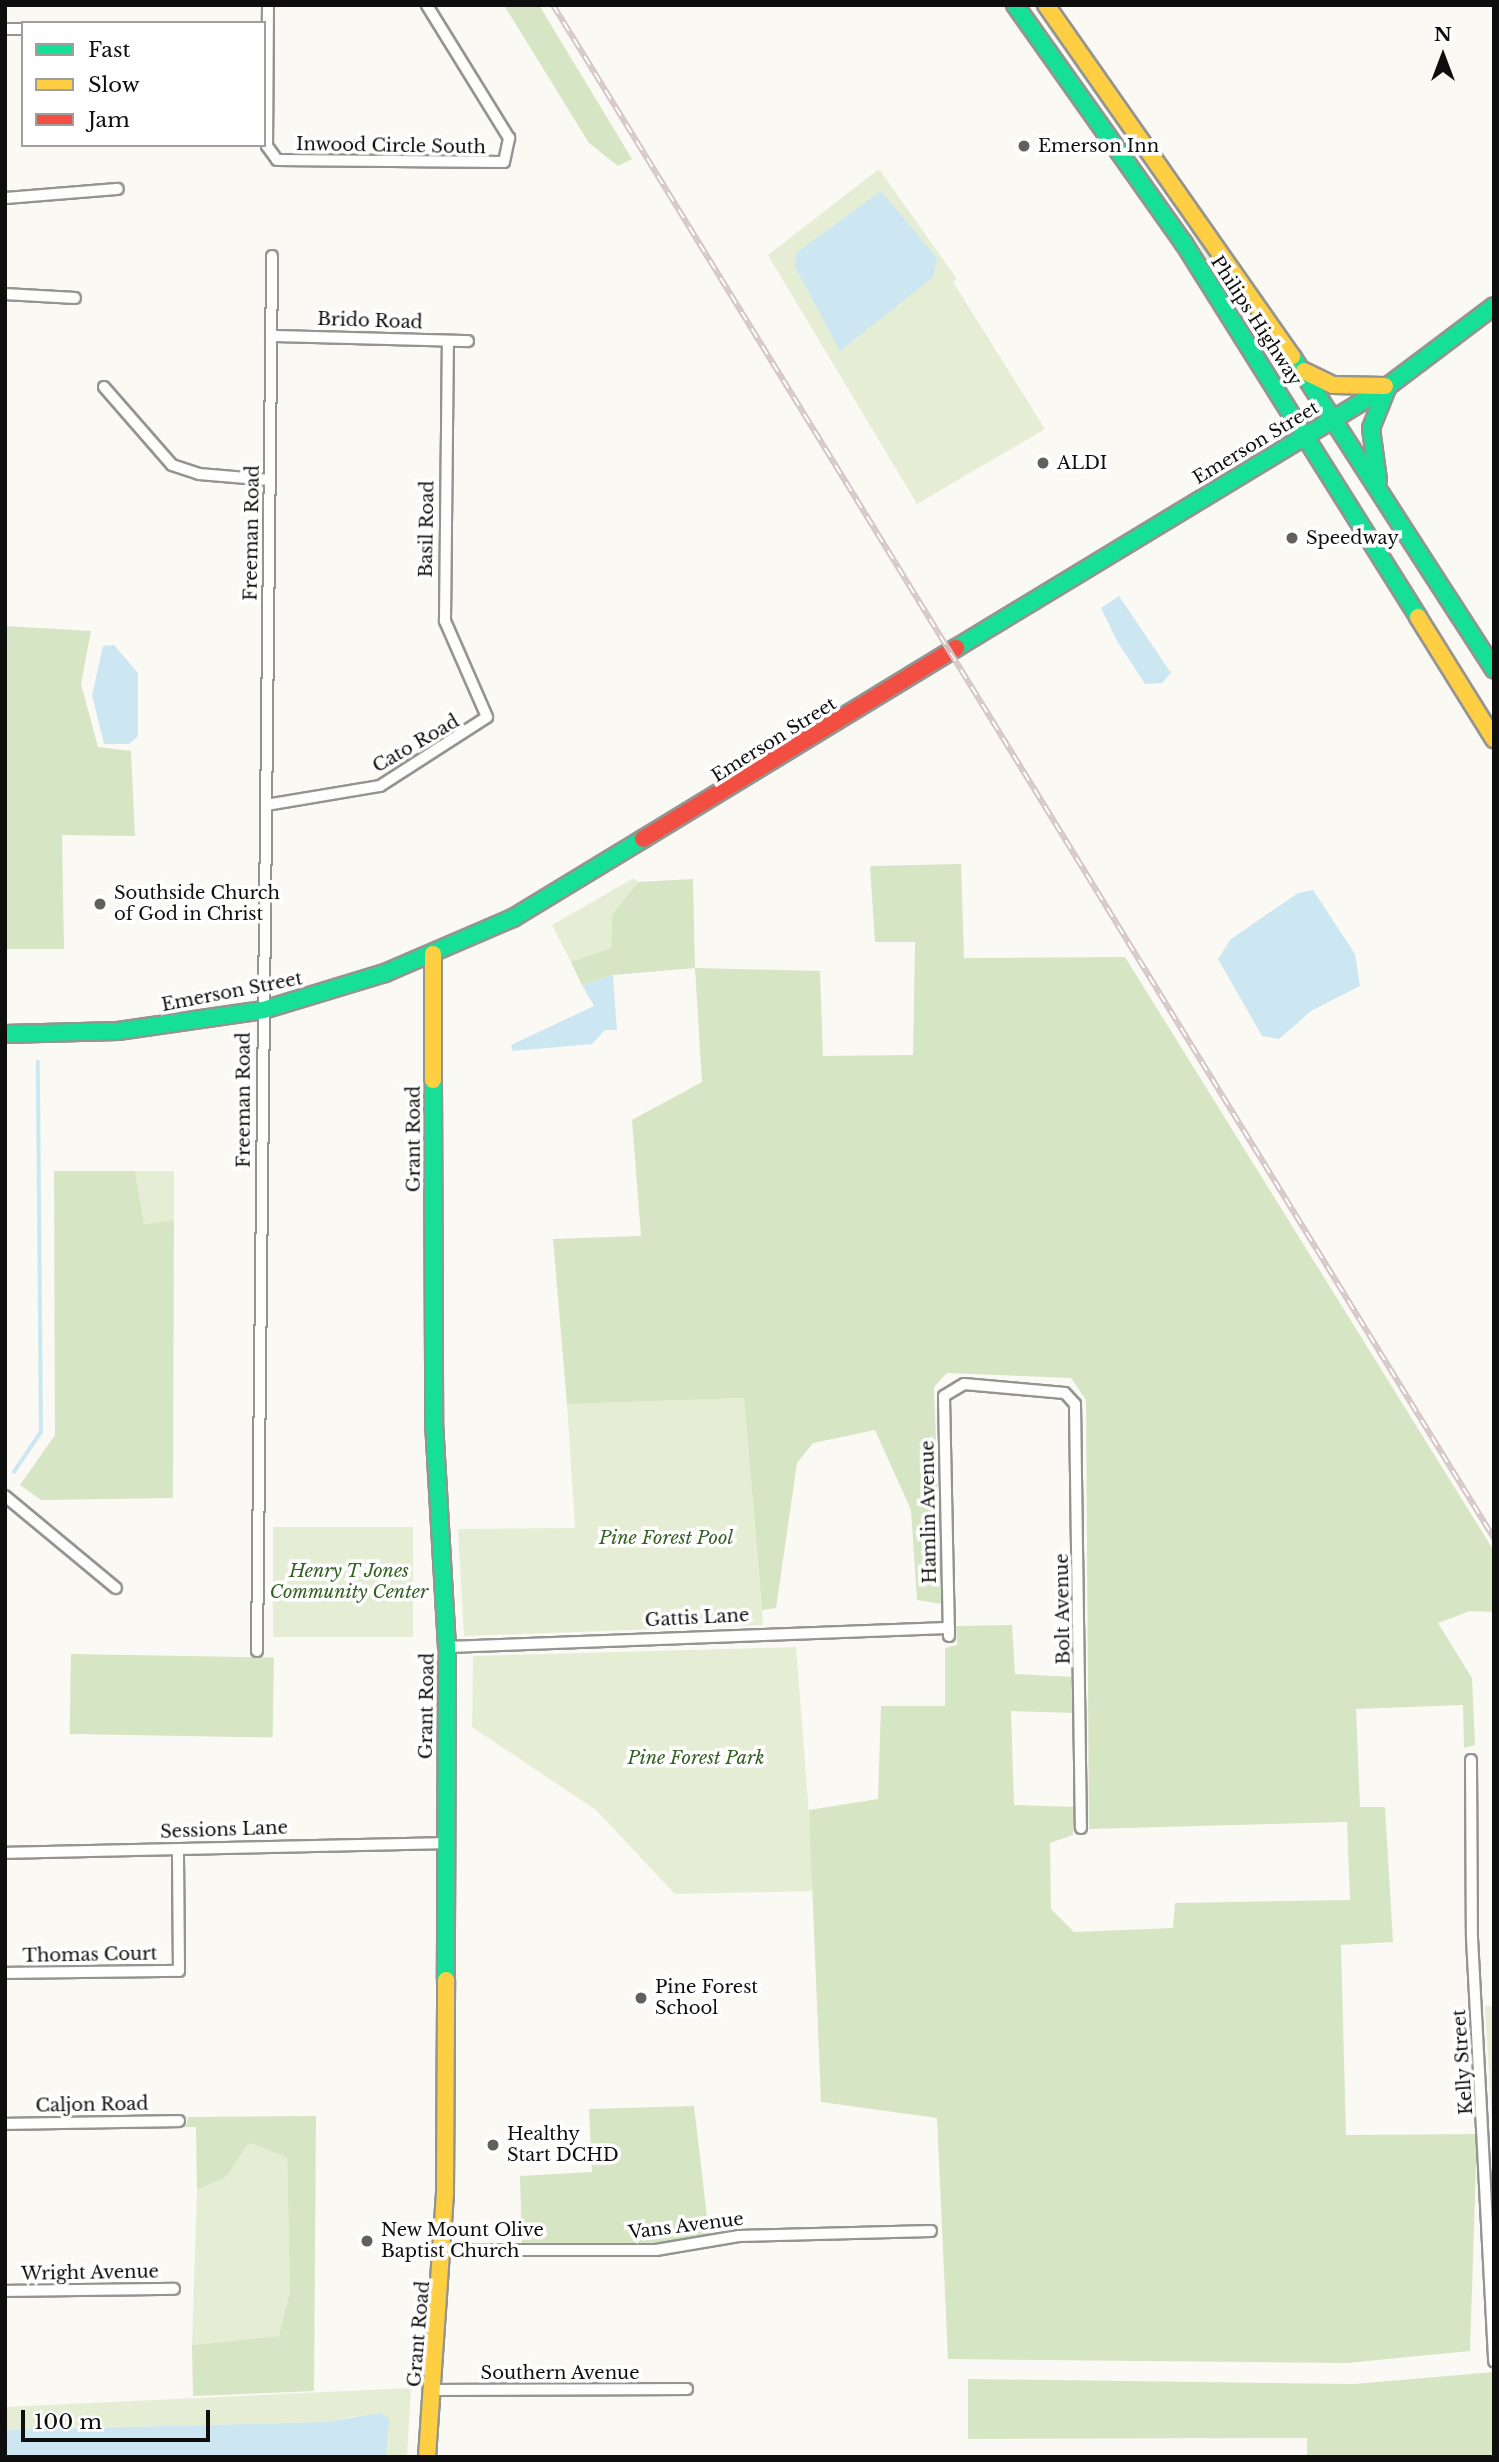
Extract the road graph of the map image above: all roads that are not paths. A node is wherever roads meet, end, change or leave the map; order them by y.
1 (268, 5) edge
2 (428, 5) edge
3 (1015, 5) edge
4 (1046, 5) edge
5 (1128, 119) junction
6 (1108, 135) junction
7 (118, 189) dead end
8 (5, 198) edge
9 (272, 256) dead end
10 (5, 293) edge
11 (75, 298) dead end
12 (1494, 306) edge
13 (271, 336) junction
14 (448, 341) junction
15 (468, 341) dead end
16 (1300, 368) junction
17 (1388, 386) junction
18 (104, 387) dead end
19 (1334, 418) junction
20 (1307, 435) junction
21 (270, 480) junction
22 (1381, 492) junction
23 (1494, 670) edge
24 (487, 709) joint
25 (1494, 739) edge
26 (266, 806) junction
27 (433, 954) junction
28 (263, 1010) junction
29 (5, 1034) edge
30 (1065, 1393) joint
31 (5, 1496) edge
32 (116, 1588) dead end
33 (949, 1632) joint
34 (447, 1647) junction
35 (257, 1651) dead end
36 (1471, 1760) dead end
37 (1081, 1828) dead end
38 (445, 1843) junction
39 (178, 1849) junction
40 (5, 1853) edge
41 (5, 1973) edge
42 (179, 2121) dead end
43 (5, 2124) edge
44 (931, 2231) dead end
45 (444, 2250) junction
46 (174, 2289) dead end
47 (5, 2291) edge
48 (1492, 2361) edge
49 (687, 2389) dead end
50 (434, 2390) junction
51 (427, 2457) edge

1 - 2 street, Inwood Circle South
3 - 6 main road, Philips Highway
4 - 5 main road, Philips Highway
5 - 6 street
5 - 16 main road, Philips Highway
6 - 20 main road, Philips Highway
7 - 8 street
9 - 13 street, Freeman Road
10 - 11 street
12 - 17 main road, Emerson Street
13 - 14 street, Brido Road
13 - 21 street, Freeman Road
14 - 15 street, Brido Road
14 - 24 street, Basil Road
16 - 17 main road
16 - 19 main road, Philips Highway
17 - 19 main road, Emerson Street
17 - 22 main road
18 - 21 street
19 - 20 main road, Emerson Street
19 - 22 main road, Philips Highway
20 - 25 main road, Philips Highway
20 - 27 main road, Emerson Street
21 - 26 street, Freeman Road
22 - 23 main road, Philips Highway
24 - 26 street, Cato Road
26 - 28 street, Freeman Road
27 - 28 main road, Emerson Street
27 - 34 main road, Grant Road
28 - 29 main road, Emerson Street
28 - 35 street, Freeman Road
30 - 33 street, Hamlin Avenue
30 - 37 street, Bolt Avenue
31 - 32 street
33 - 34 street, Gattis Lane
34 - 38 main road, Grant Road
36 - 48 street, Kelly Street
38 - 39 street, Sessions Lane
38 - 45 main road, Grant Road
39 - 40 street, Sessions Lane
39 - 41 street, Thomas Court
42 - 43 street, Caljon Road
44 - 45 street, Vans Avenue
45 - 50 main road, Grant Road
46 - 47 street, Wright Avenue
49 - 50 street, Southern Avenue
50 - 51 main road, Grant Road

